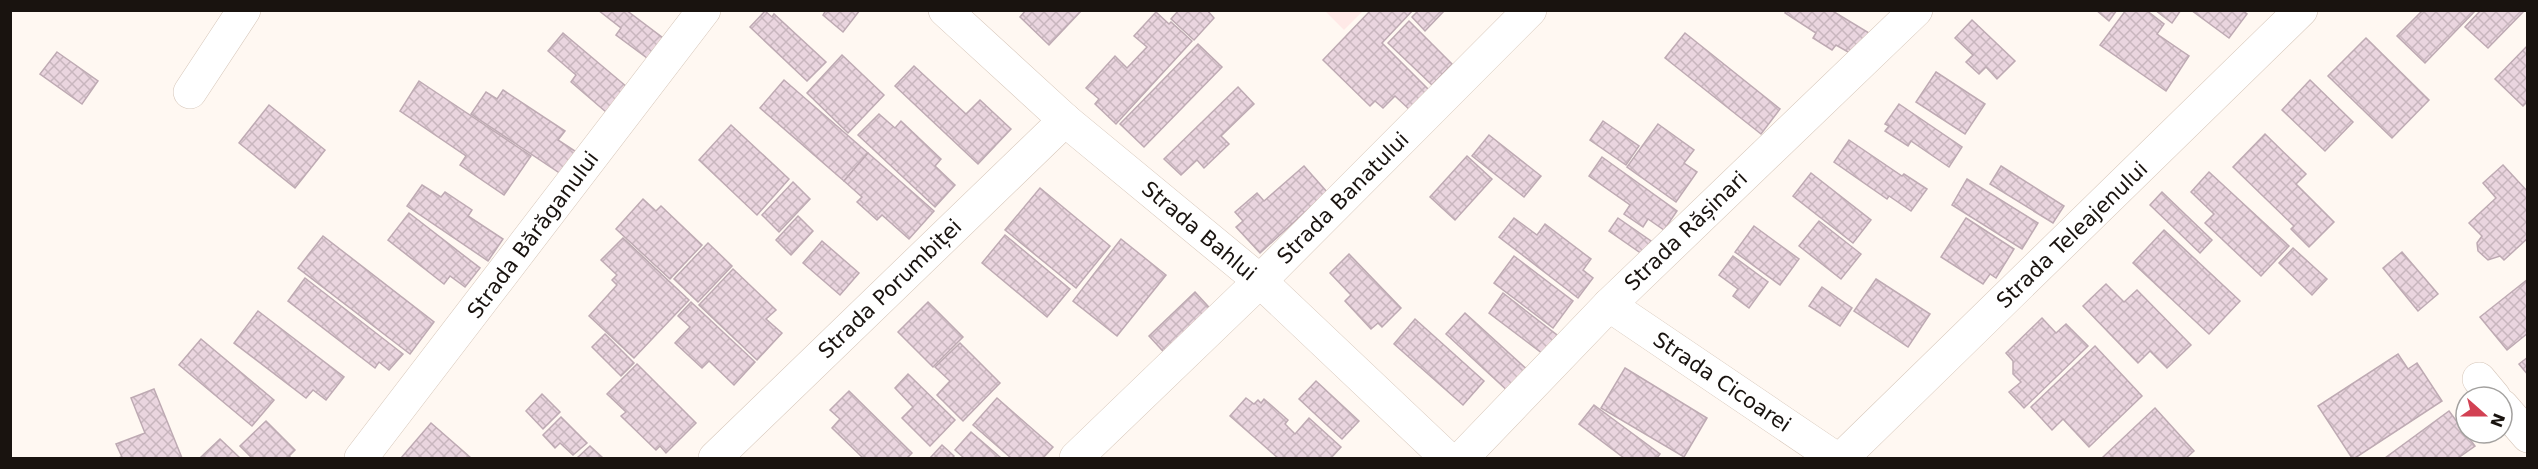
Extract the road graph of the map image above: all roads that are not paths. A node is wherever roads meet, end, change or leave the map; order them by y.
1 (244, 10) edge
2 (704, 10) edge
3 (945, 10) edge
4 (1530, 10) edge
5 (1916, 10) edge
6 (2301, 10) edge
7 (190, 92) dead end
8 (1065, 120) junction
9 (1260, 281) junction
10 (1609, 305) junction
11 (2514, 420) edge
12 (2528, 436) edge
13 (361, 459) edge
14 (715, 459) edge
15 (1076, 459) edge
16 (1446, 459) edge
17 (1462, 459) edge
18 (1834, 459) edge
19 (1842, 459) edge

1 - 7 street
2 - 13 street, Strada Bărăganului
3 - 8 street, Strada Bahlui
4 - 9 street, Strada Banatului
5 - 10 street, Strada Rășinari
6 - 19 street, Strada Teleajenului
8 - 9 street, Strada Bahlui
8 - 14 street, Strada Porumbiței
9 - 15 street, Strada Banatului
9 - 16 street, Strada Bahlui
10 - 17 street, Strada Rășinari
10 - 18 street, Strada Cicoarei
11 - 12 street

